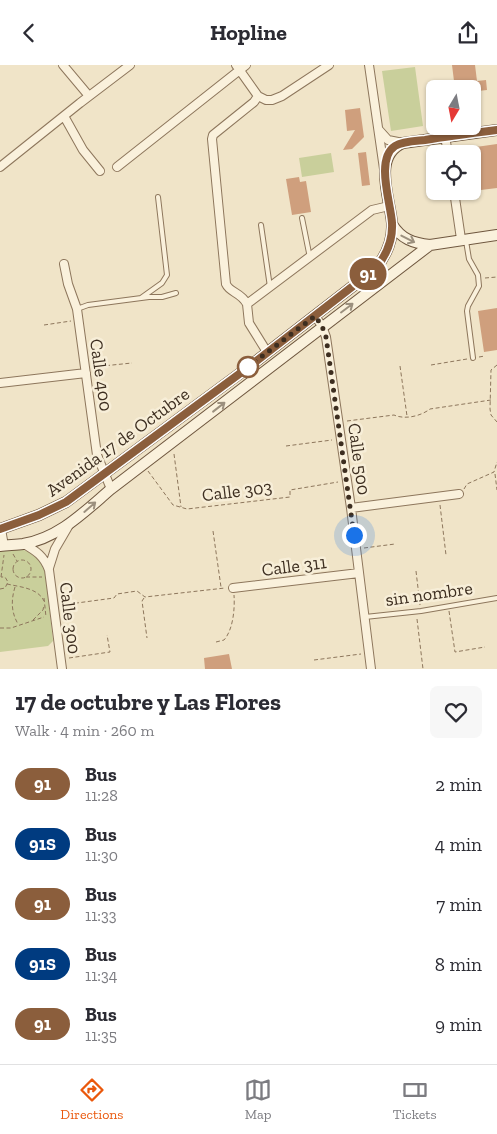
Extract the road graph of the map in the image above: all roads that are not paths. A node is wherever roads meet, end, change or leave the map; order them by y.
1 (63, 65) edge
2 (130, 65) edge
3 (329, 65) edge
4 (369, 65) edge
5 (240, 67) edge
6 (89, 96) junction
7 (258, 96) junction
8 (64, 115) junction
9 (378, 128) junction
10 (497, 130) edge
11 (445, 136) junction
12 (403, 143) junction
13 (446, 145) edge
14 (0, 167) edge
15 (117, 167) dead end
16 (100, 171) dead end
17 (385, 173) junction
18 (158, 197) dead end
19 (456, 200) edge
20 (389, 206) junction
21 (302, 218) dead end
22 (392, 224) junction
23 (261, 225) dead end
24 (497, 235) edge
25 (464, 239) junction
26 (430, 245) junction
27 (311, 256) junction
28 (64, 264) dead end
29 (270, 287) junction
30 (176, 293) dead end
31 (141, 298) junction
32 (247, 304) junction
33 (77, 309) junction
34 (315, 316) junction
35 (322, 326) junction
36 (267, 352) junction
37 (473, 358) road end
38 (85, 370) junction
39 (0, 383) edge
40 (104, 473) junction
41 (110, 489) junction
42 (459, 495) road end
43 (351, 508) junction
44 (69, 525) junction
45 (0, 529) edge
46 (24, 544) junction
47 (4, 549) edge
48 (45, 570) junction
49 (358, 573) junction
50 (233, 588) road end
51 (497, 599) edge
52 (365, 617) junction
53 (62, 669) edge
54 (371, 669) edge

1 - 6 street
2 - 6 street
3 - 7 street
4 - 9 street
5 - 7 street
5 - 15 street
6 - 8 street
7 - 32 street
8 - 14 street
8 - 16 street
9 - 12 street
9 - 17 street
10 - 11 main road
11 - 12 main road
11 - 13 street
12 - 17 main road
17 - 20 main road, Avenida 17 de Octubre
18 - 31 lane
19 - 25 street
20 - 22 main road, Avenida 17 de Octubre
20 - 27 street
21 - 27 lane
22 -> 26 main road
22 - 34 main road, Avenida 17 de Octubre
23 - 29 lane
24 - 25 main road
25 - 26 main road
25 - 37 lane
35 -> 26 main road, Avenida 17 de Octubre
27 - 29 street
28 - 33 street, Calle 400
29 - 32 street
30 - 31 lane
31 - 33 lane
32 - 36 street
33 - 38 street, Calle 400
34 - 35 street, Calle 500
34 - 36 main road, Avenida 17 de Octubre
41 -> 35 main road, Avenida 17 de Octubre
35 - 43 street, Calle 500
36 - 40 main road, Avenida 17 de Octubre
38 - 39 street
38 - 40 street, Calle 400
40 - 41 street, Calle 400
40 - 45 main road, Avenida 17 de Octubre
44 -> 41 main road, Avenida 17 de Octubre
42 - 43 street
43 - 49 street, Calle 500
44 - 46 main road, Avenida 17 de Octubre
44 - 48 street
45 - 47 street
46 - 47 main road, Avenida 17 de Octubre
46 - 48 street
48 - 53 street, Calle 300
49 - 50 street, Calle 311
49 - 52 street, Calle 500
51 - 52 lane, sin nombre
52 - 54 street, Calle 500

